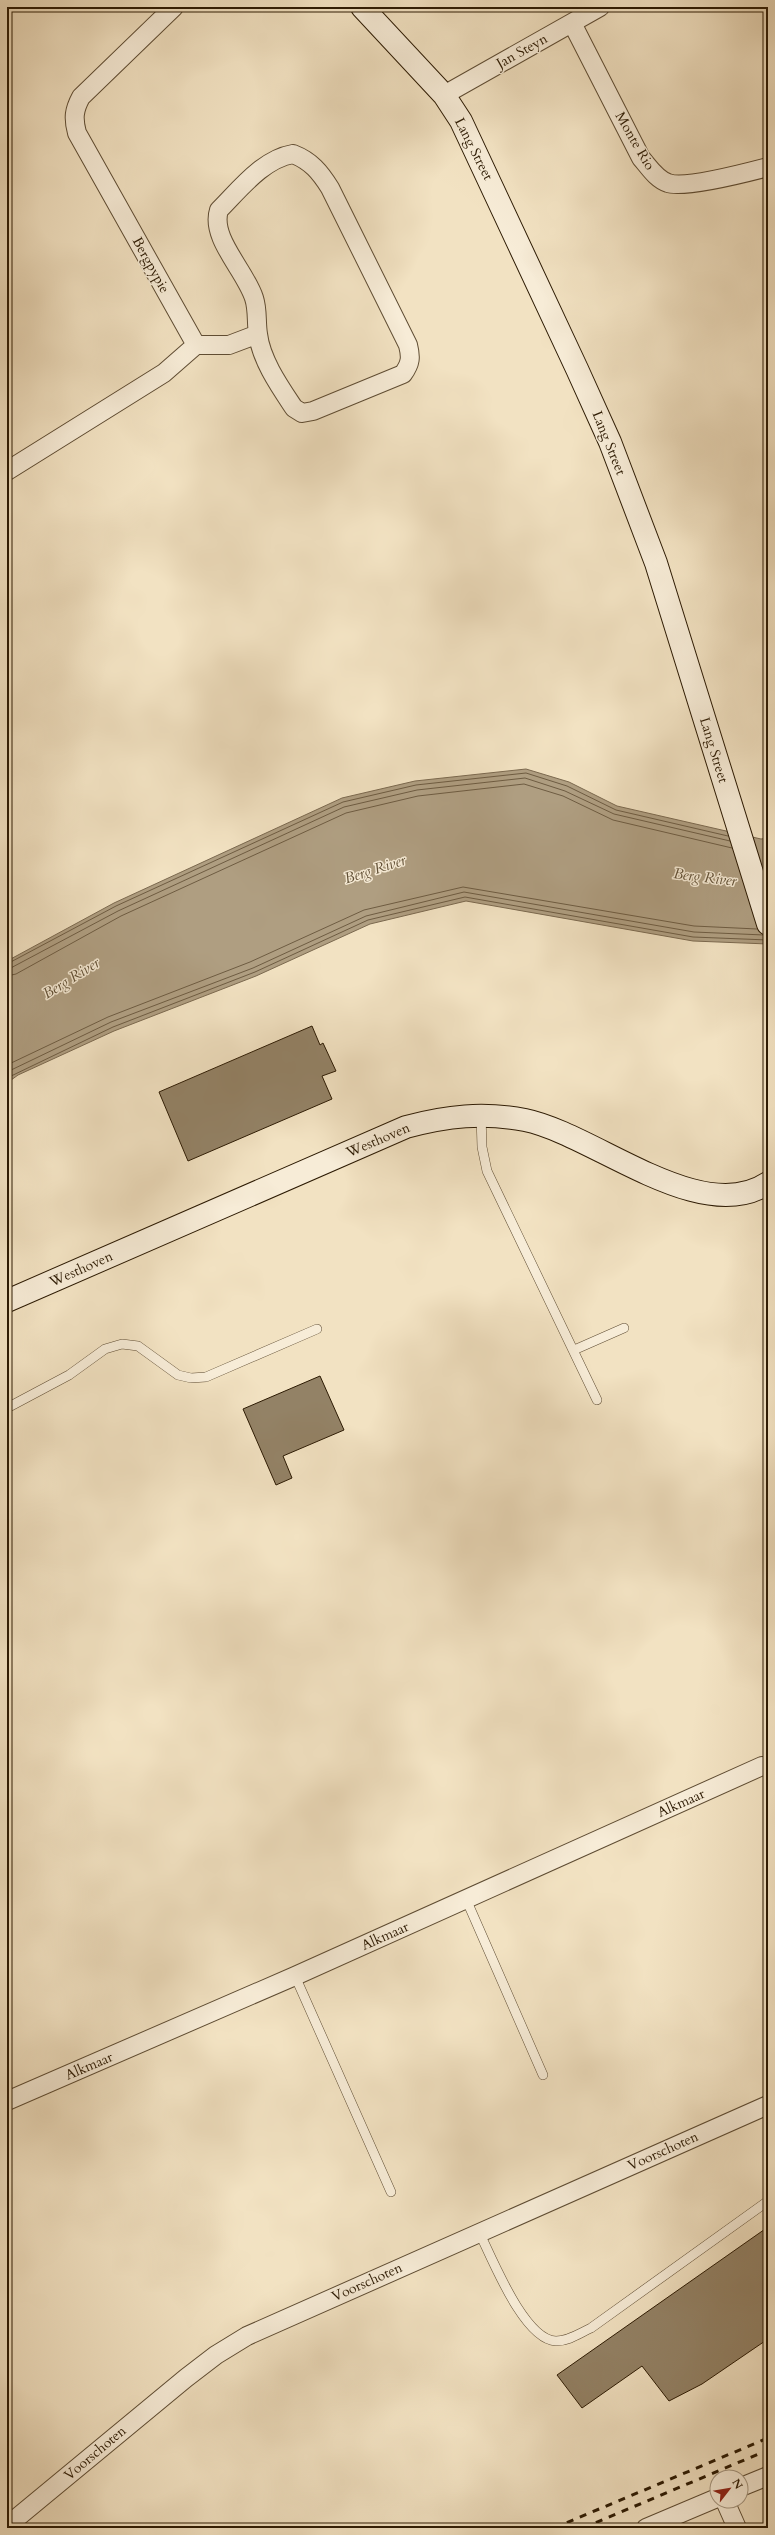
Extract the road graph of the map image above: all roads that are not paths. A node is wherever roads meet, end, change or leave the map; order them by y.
1 (174, 7) edge
2 (362, 7) edge
3 (600, 7) edge
4 (572, 23) junction
5 (444, 95) junction
6 (768, 167) edge
7 (258, 334) junction
8 (196, 345) junction
9 (7, 471) edge
10 (768, 924) edge
11 (481, 1115) junction
12 (766, 1189) edge
13 (7, 1301) edge
14 (624, 1328) dead end
15 (317, 1329) dead end
16 (574, 1350) junction
17 (597, 1400) dead end
18 (7, 1408) edge
19 (762, 1766) dead end
20 (466, 1899) junction
21 (296, 1976) junction
22 (543, 2075) dead end
23 (7, 2101) edge
24 (768, 2105) edge
25 (390, 2192) dead end
26 (768, 2201) edge
27 (479, 2232) junction
28 (768, 2476) edge
29 (749, 2484) edge
30 (709, 2501) edge
31 (729, 2509) edge
32 (7, 2526) edge
33 (646, 2528) edge
34 (737, 2528) edge

1 - 8 street, Bergpypie
2 - 5 street, Lang Street
3 - 4 street, Jan Steyn
4 - 5 street, Jan Steyn
4 - 6 street, Monte Rio
5 - 10 street, Lang Street
7 - 7 street
7 - 8 street
8 - 9 street
11 - 12 street, Westhoven
11 - 13 street, Westhoven
11 - 16 lane
14 - 16 lane
15 - 18 lane
16 - 17 lane
19 - 20 street, Alkmaar
20 - 21 street, Alkmaar
20 - 22 lane
21 - 23 street, Alkmaar
21 - 25 lane
24 - 27 street, Voorschoten
26 - 27 lane
27 - 32 street, Voorschoten
28 - 29 street
30 - 33 street
31 - 34 street

